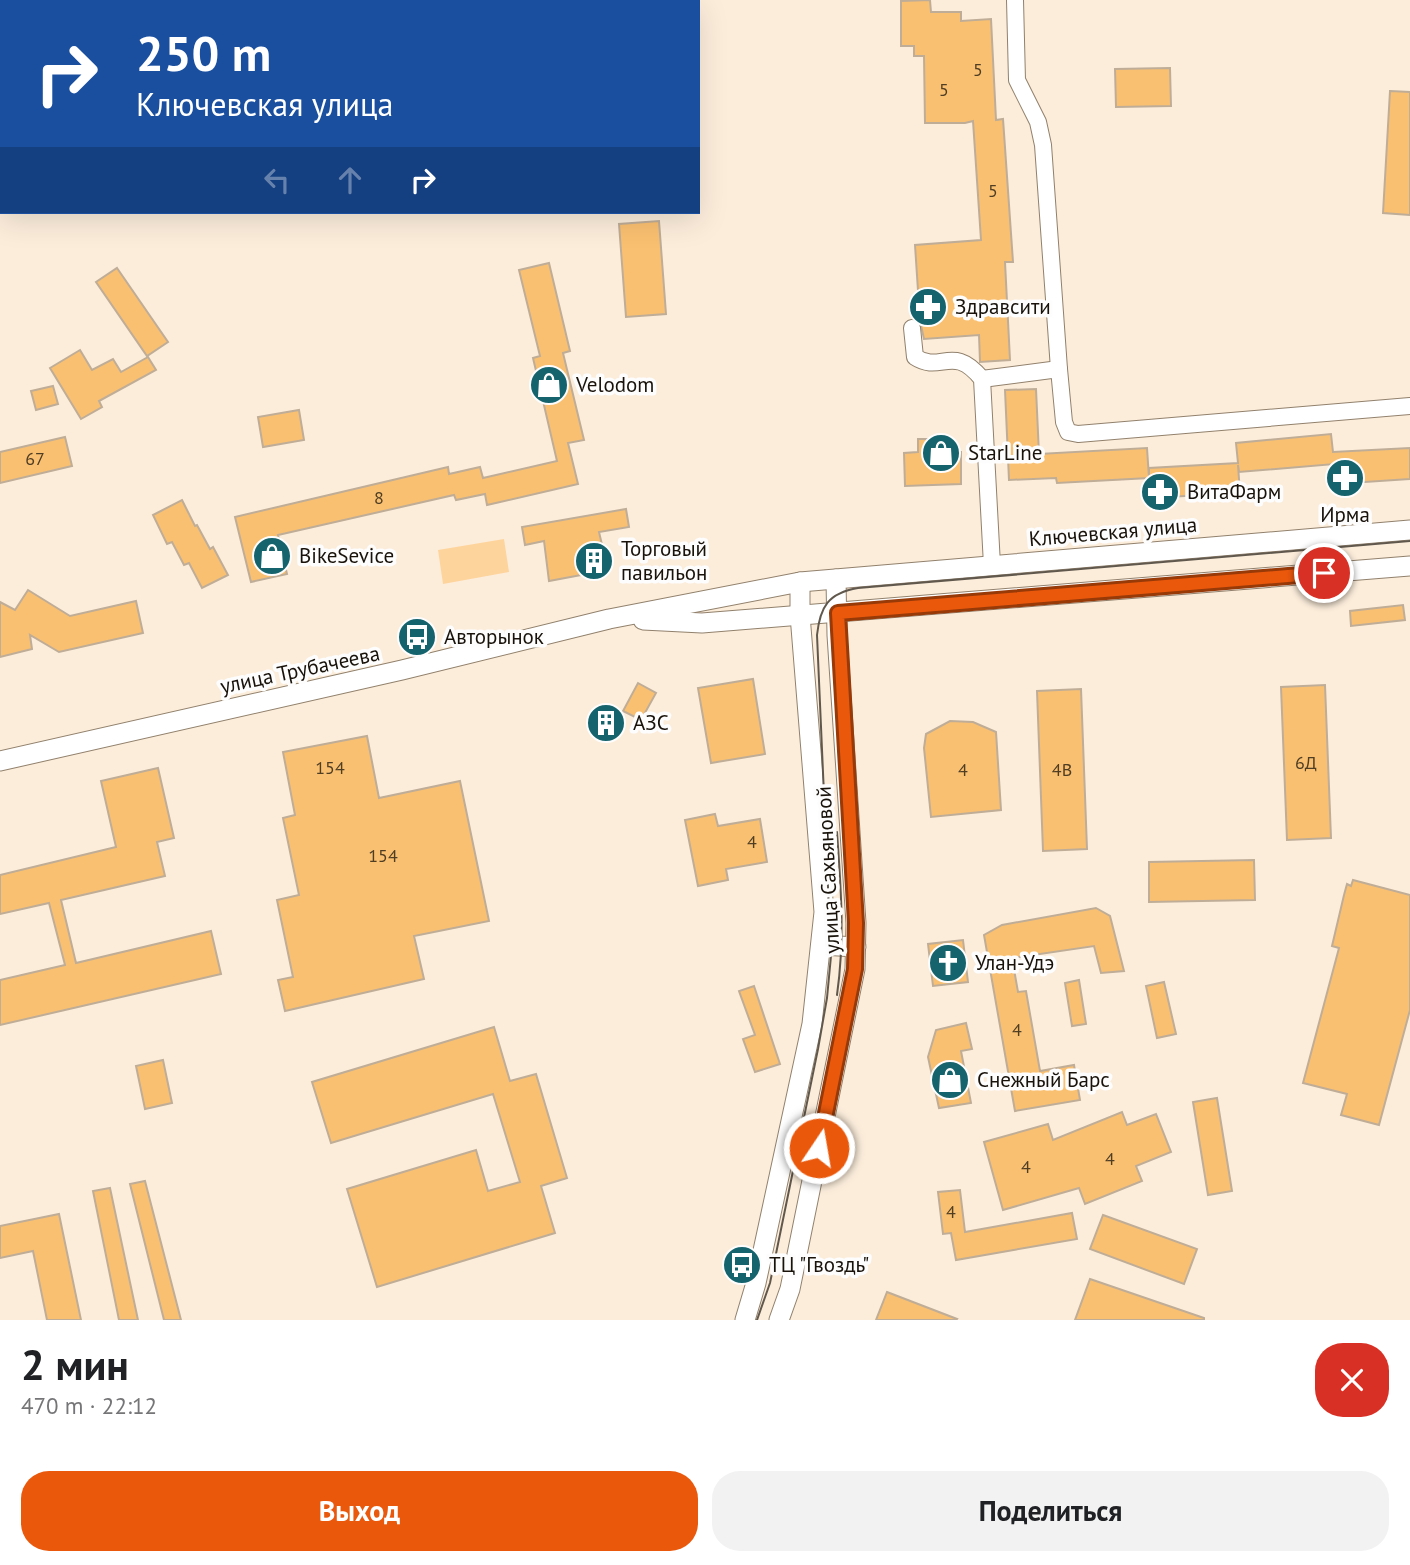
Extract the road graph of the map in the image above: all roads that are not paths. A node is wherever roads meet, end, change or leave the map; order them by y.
1 (1015, 0) edge
2 (912, 328) dead end
3 (1059, 369) junction
4 (982, 379) junction
5 (1410, 406) edge
6 (1410, 530) edge
7 (992, 565) junction
8 (1410, 566) edge
9 (818, 580) junction
10 (838, 613) junction
11 (800, 615) junction
12 (609, 619) junction
13 (0, 761) edge
14 (821, 945) junction
15 (856, 947) junction
16 (745, 1320) edge
17 (779, 1320) edge

1 - 3 street
2 - 4 street
3 - 4 street
3 - 5 street
4 - 7 street
6 - 7 main road, Ключевская улица
7 - 9 main road, Ключевская улица
8 - 10 main road
9 - 10 main road, улица Сахьяновой
9 - 11 main road, улица Сахьяновой
9 - 12 main road, улица Трубачеева
10 - 11 main road, улица Трубачеева
10 - 15 main road, улица Сахьяновой
11 - 12 main road, улица Трубачеева
11 - 14 main road, улица Сахьяновой
12 - 13 main road, улица Трубачеева
14 - 15 main road
14 - 16 main road, улица Сахьяновой
15 - 17 main road, улица Сахьяновой

